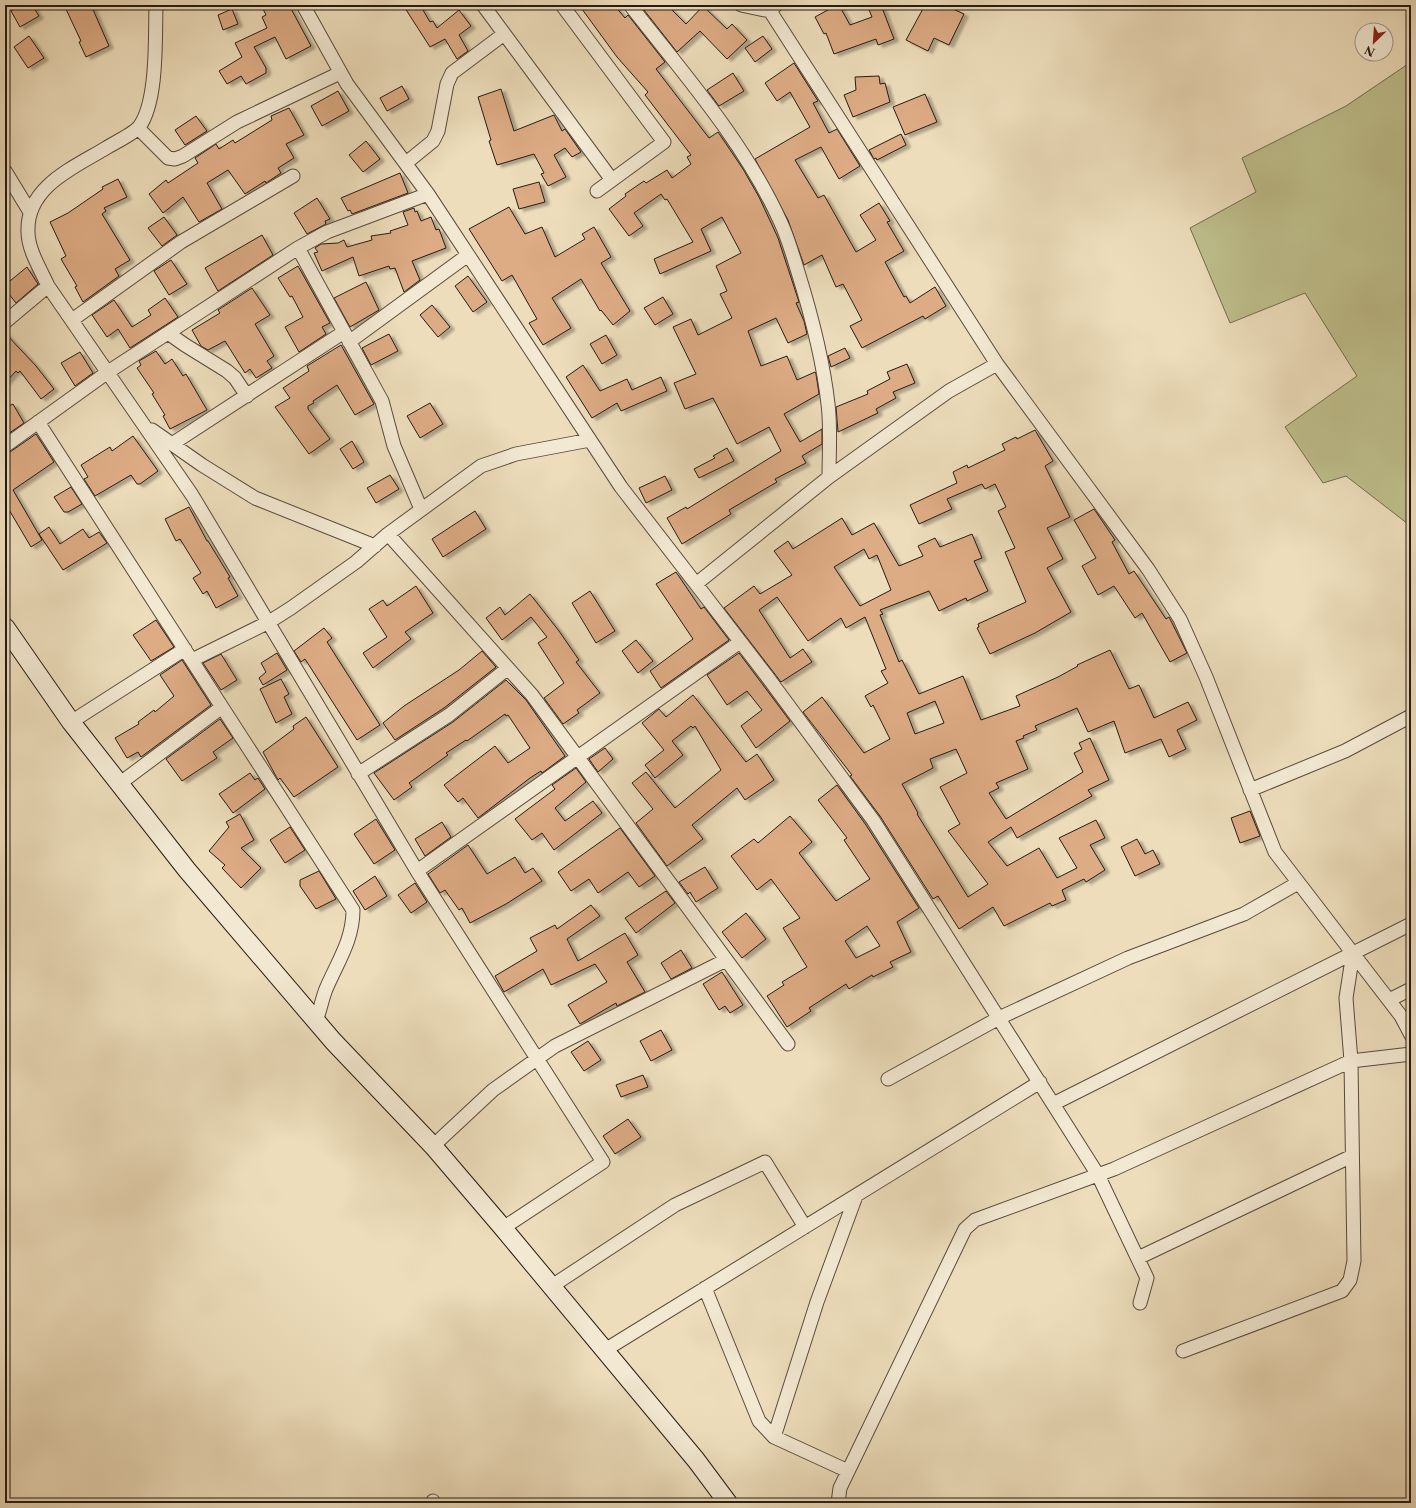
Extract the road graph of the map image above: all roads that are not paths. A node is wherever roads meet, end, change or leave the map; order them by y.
1 (156, 5) edge
2 (303, 5) edge
3 (483, 5) edge
4 (562, 5) edge
5 (630, 5) edge
6 (741, 5) edge
7 (773, 8) edge
8 (504, 34) junction
9 (340, 73) junction
10 (138, 128) junction
11 (406, 163) junction
12 (6, 173) edge
13 (294, 176) dead end
14 (612, 180) junction
15 (597, 191) dead end
16 (428, 194) junction
17 (30, 212) junction
18 (298, 248) junction
19 (468, 255) junction
20 (48, 286) junction
21 (72, 320) junction
22 (5, 322) edge
23 (168, 333) junction
24 (347, 337) junction
25 (997, 364) junction
26 (108, 372) junction
27 (247, 396) junction
28 (38, 422) junction
29 (145, 425) junction
30 (590, 440) junction
31 (172, 444) junction
32 (5, 446) edge
33 (829, 477) junction
34 (421, 509) junction
35 (388, 534) junction
36 (375, 546) junction
37 (696, 584) junction
38 (269, 622) junction
39 (5, 627) edge
40 (740, 642) junction
41 (185, 649) junction
42 (192, 660) junction
43 (508, 668) junction
44 (222, 707) junction
45 (1411, 716) edge
46 (71, 722) junction
47 (578, 757) junction
48 (358, 774) junction
49 (119, 784) junction
50 (1250, 790) junction
51 (417, 871) junction
52 (1298, 883) junction
53 (1411, 924) edge
54 (1353, 953) junction
55 (726, 960) junction
56 (1411, 989) edge
57 (1389, 1000) junction
58 (998, 1018) junction
59 (316, 1021) junction
60 (1411, 1035) edge
61 (788, 1044) dead end
62 (1411, 1054) edge
63 (538, 1059) junction
64 (1351, 1061) junction
65 (888, 1079) dead end
66 (1040, 1082) junction
67 (1053, 1104) junction
68 (433, 1146) junction
69 (1352, 1156) junction
70 (1098, 1175) junction
71 (856, 1196) junction
72 (806, 1227) junction
73 (503, 1228) junction
74 (1138, 1258) junction
75 (552, 1286) junction
76 (706, 1288) junction
77 (1140, 1303) dead end
78 (605, 1350) junction
79 (1182, 1351) dead end
80 (774, 1436) junction
81 (848, 1471) junction
82 (728, 1503) edge
83 (838, 1503) edge

1 - 10 street
2 - 9 street
3 - 8 street
4 - 14 street
5 - 33 street
6 - 7 street
7 - 25 street
8 - 11 street
8 - 14 street
9 - 10 street
9 - 11 street
10 - 17 street
11 - 16 street
12 - 17 street
13 - 21 street
14 - 15 street
16 - 18 street
16 - 19 street
17 - 20 street
18 - 23 street
18 - 24 street
19 - 24 street
19 - 30 street
20 - 21 street
20 - 22 street
21 - 26 street
23 - 26 street
23 - 27 street
24 - 27 street
24 - 34 street
25 - 33 street
25 - 50 street
26 - 28 street
26 - 29 street
27 - 31 street
28 - 32 street
28 - 41 street
29 - 31 street
29 - 38 street
30 - 34 street
30 - 37 street
31 - 36 street
33 - 37 street
34 - 35 street
35 - 36 street
35 - 43 street
36 - 38 street
37 - 40 street
38 - 42 street
38 - 48 street
39 - 46 street
40 - 47 street
40 - 58 street
41 - 42 street
41 - 46 street
42 - 44 street
43 - 47 street
43 - 48 street
44 - 49 street
44 - 59 street
45 - 50 street
46 - 49 street
47 - 51 street
47 - 55 street
48 - 51 street
49 - 59 street
50 - 52 street
51 - 63 street
52 - 54 street
52 - 58 street
53 - 54 street
54 - 57 street
54 - 64 street
54 - 67 street
55 - 61 street
55 - 63 street
56 - 57 street
57 - 60 street
58 - 65 street
58 - 66 street
59 - 68 street
62 - 64 street
63 - 68 street
63 - 73 street
64 - 69 street
64 - 70 street
66 - 67 street
66 - 71 street
67 - 70 street
68 - 73 street
69 - 74 street
69 - 79 street
70 - 74 street
70 - 81 street
71 - 72 street
71 - 80 street
72 - 75 street
72 - 76 street
73 - 75 street
74 - 77 street
75 - 78 street
76 - 78 street
76 - 80 street
78 - 82 street
80 - 81 street
81 - 83 street

